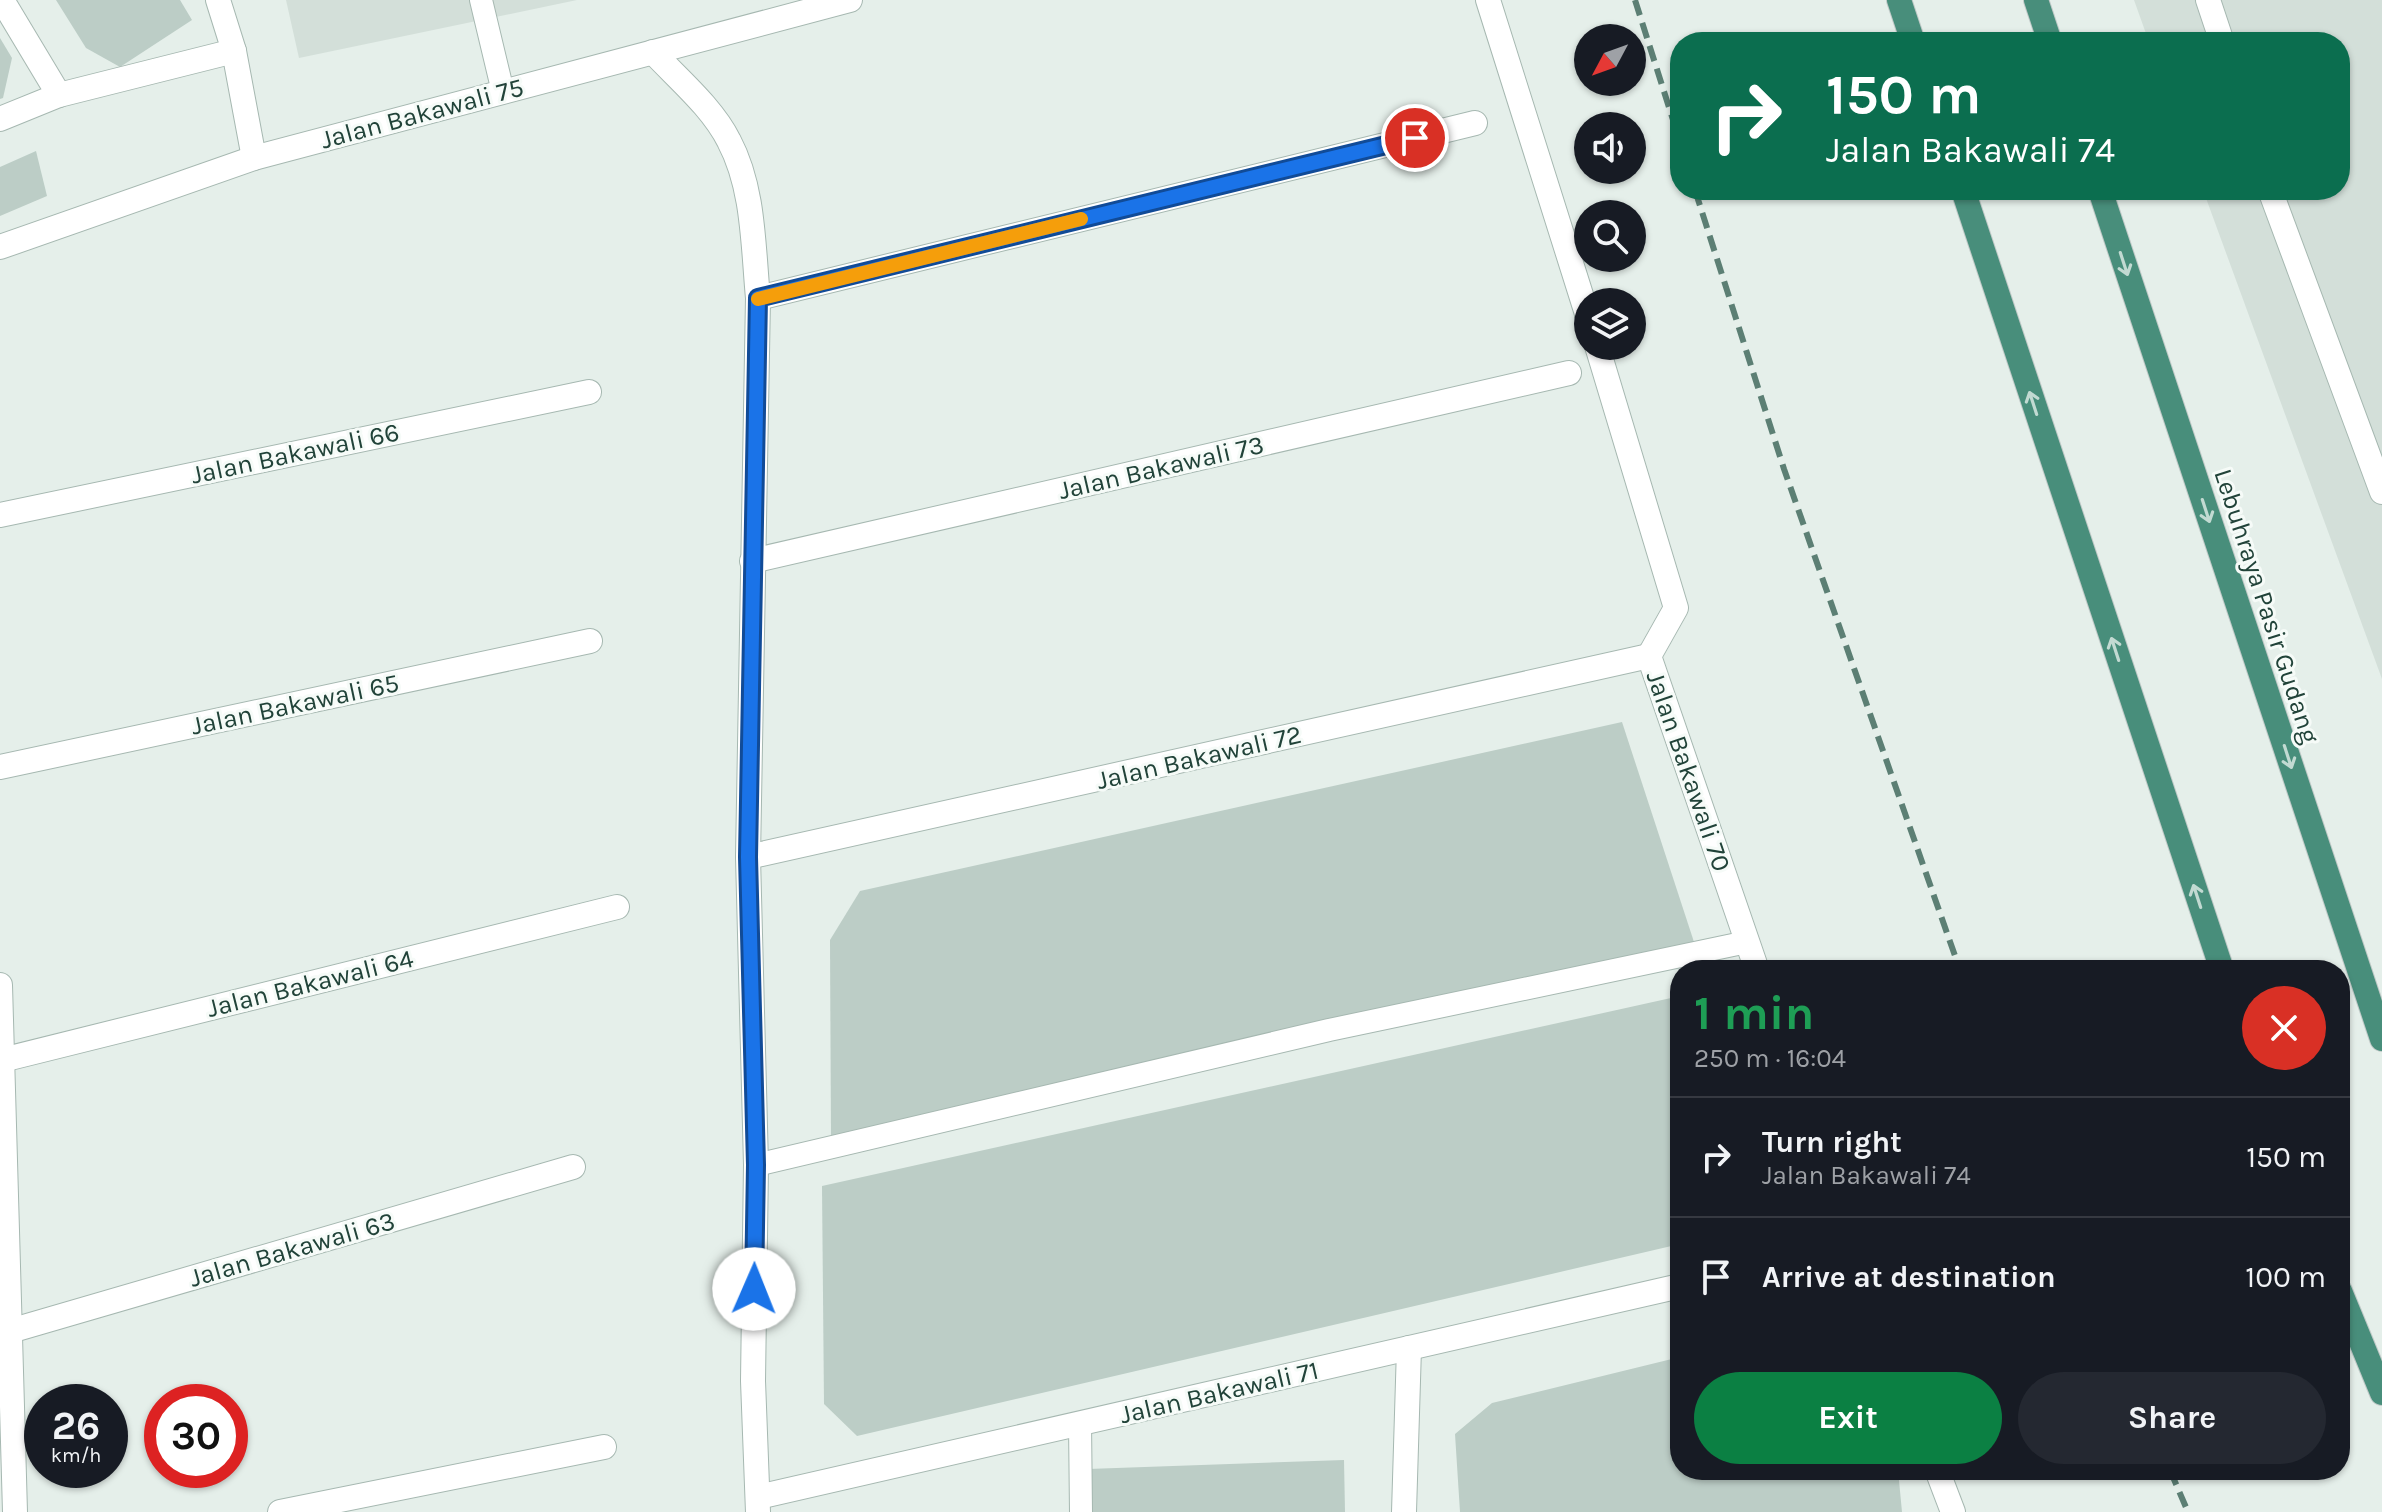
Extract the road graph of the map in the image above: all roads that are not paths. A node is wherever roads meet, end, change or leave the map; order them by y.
1 (2, 0) edge
2 (218, 0) edge
3 (481, 0) edge
4 (850, 0) edge
5 (1488, 0) edge
6 (1899, 0) edge
7 (2036, 0) edge
8 (2208, 0) edge
9 (1910, 32) edge
10 (2047, 32) edge
11 (2219, 32) edge
12 (234, 51) junction
13 (653, 52) junction
14 (503, 92) junction
15 (59, 95) junction
16 (0, 119) edge
17 (1475, 123) dead end
18 (254, 158) junction
19 (1966, 200) edge
20 (2103, 200) edge
21 (2274, 200) edge
22 (0, 247) edge
23 (1579, 288) edge
24 (758, 298) junction
25 (1601, 360) edge
26 (1569, 373) dead end
27 (589, 392) dead end
28 (2382, 492) edge
29 (0, 515) edge
30 (752, 561) junction
31 (590, 641) dead end
32 (1649, 656) junction
33 (0, 767) edge
34 (748, 857) junction
35 (617, 907) dead end
36 (1747, 942) junction
37 (1753, 960) edge
38 (2219, 960) edge
39 (0, 985) edge
40 (2382, 1039) edge
41 (2, 1060) junction
42 (2, 1128) edge
43 (756, 1165) junction
44 (573, 1167) dead end
45 (1670, 1288) edge
46 (2350, 1315) edge
47 (10, 1331) junction
48 (1409, 1348) junction
49 (2382, 1393) edge
50 (1080, 1423) junction
51 (604, 1447) dead end
52 (1941, 1480) edge
53 (758, 1504) edge
54 (15, 1512) edge
55 (280, 1512) edge
56 (1081, 1512) edge
57 (1404, 1512) edge
58 (1953, 1512) edge

1 - 15 street
2 - 12 street
3 - 14 lane
4 - 13 street, Jalan Bakawali 75
5 - 23 street
6 - 9 highway
7 - 10 highway
8 - 11 street
12 - 15 street
12 - 18 street
13 - 14 street, Jalan Bakawali 75
13 - 24 street
14 - 18 street, Jalan Bakawali 75
15 - 16 street
17 - 24 street
18 - 22 street, Jalan Bakawali 75
38 -> 19 highway
20 -> 40 highway, Lebuhraya Pasir Gudang
21 - 28 street
24 - 30 street
25 - 32 street, Jalan Bakawali 70
26 - 30 street, Jalan Bakawali 73
27 - 29 street, Jalan Bakawali 66
30 - 34 street
31 - 33 street, Jalan Bakawali 65
32 - 34 street, Jalan Bakawali 72
32 - 36 street, Jalan Bakawali 70
34 - 43 street
35 - 41 street, Jalan Bakawali 64
36 - 37 street, Jalan Bakawali 70
36 - 43 lane
39 - 41 street
41 - 42 street
42 - 47 street
43 - 53 street
44 - 47 street, Jalan Bakawali 63
45 - 48 street, Jalan Bakawali 71
46 - 49 highway
47 - 54 street
48 - 50 street, Jalan Bakawali 71
48 - 57 street
50 - 53 street, Jalan Bakawali 71
50 - 56 lane
51 - 55 street
52 - 58 street

